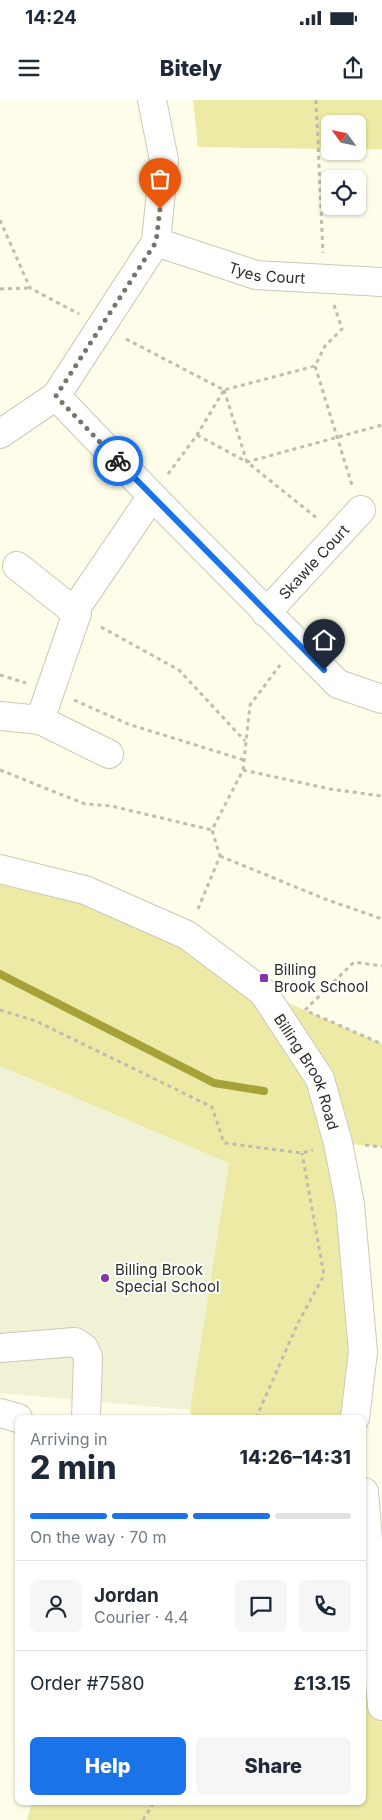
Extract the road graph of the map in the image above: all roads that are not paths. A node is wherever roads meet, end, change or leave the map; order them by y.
1 (152, 100) edge
2 (156, 242) junction
3 (382, 282) edge
4 (56, 396) junction
5 (0, 434) edge
6 (152, 496) junction
7 (361, 510) road end
8 (17, 566) dead end
9 (76, 612) junction
10 (266, 613) junction
11 (382, 699) edge
12 (0, 716) edge
13 (40, 720) junction
14 (109, 754) dead end
15 (0, 869) edge
16 (0, 1348) edge
17 (0, 1413) edge
18 (86, 1415) edge
19 (355, 1415) edge
20 (15, 1417) edge
21 (366, 1516) edge
22 (382, 1706) edge

1 - 2 street
2 - 3 street, Tyes Court
2 - 4 street
4 - 5 street
4 - 6 street
6 - 9 street
6 - 10 street
7 - 10 street, Skawle Court
8 - 9 street
9 - 13 street
10 - 11 street
12 - 13 street
13 - 14 street
15 - 19 street, Billing Brook Road
16 - 18 street
17 - 20 street
21 - 22 street

